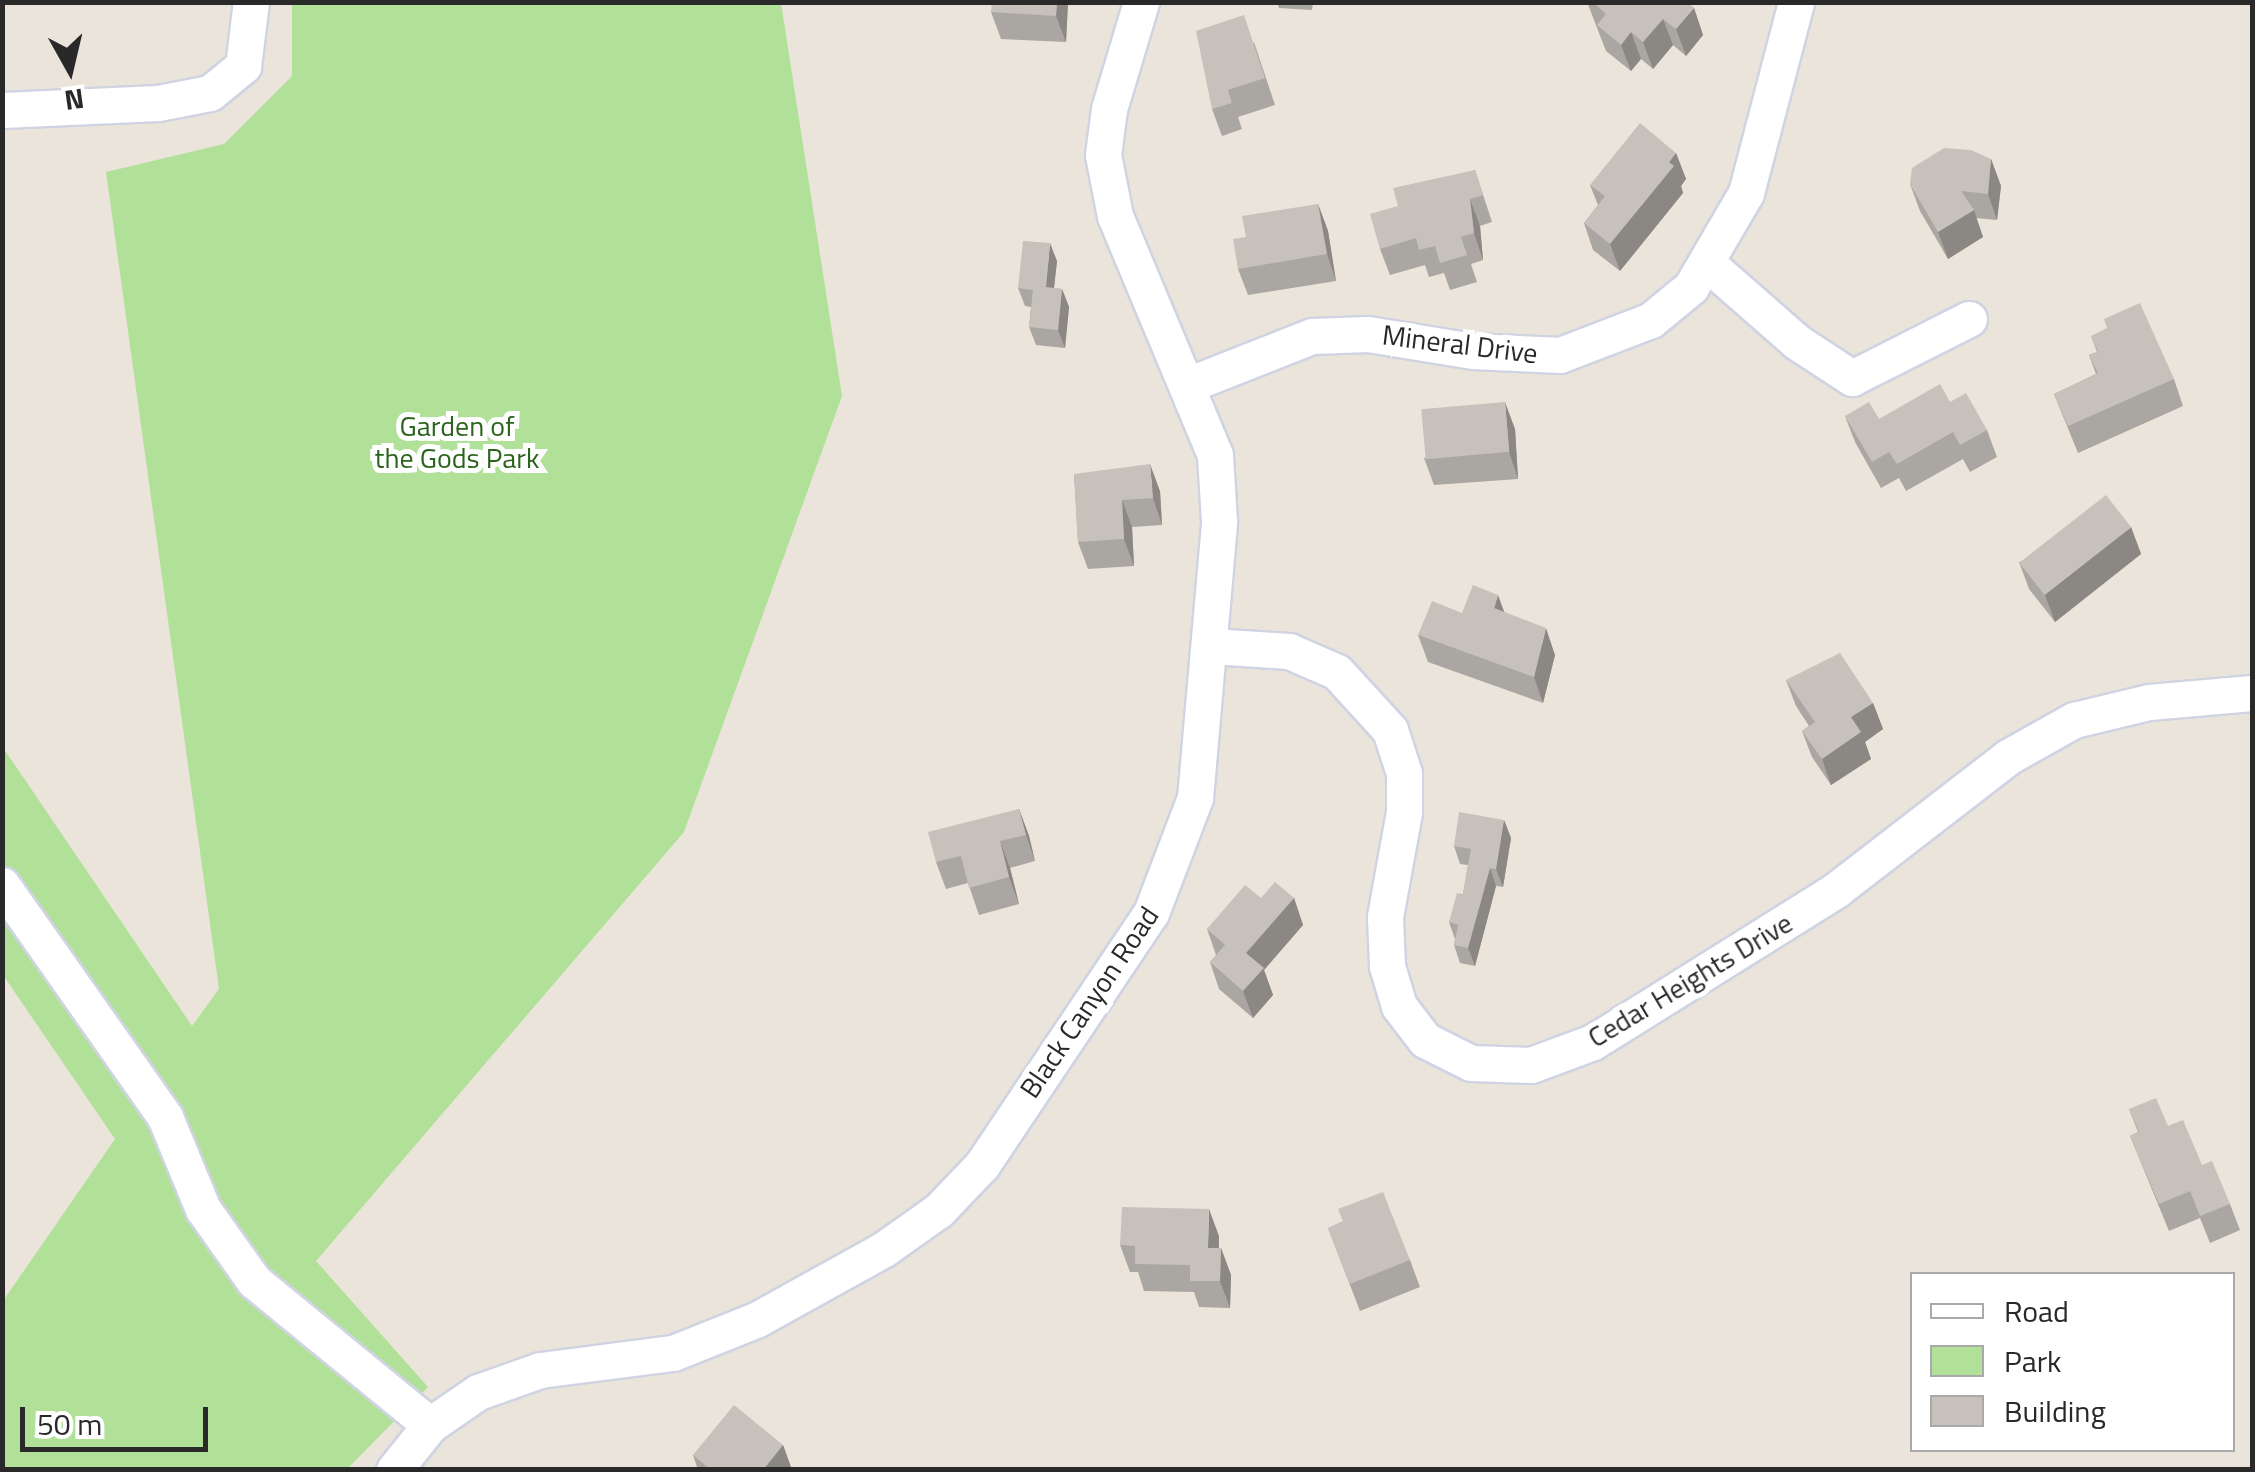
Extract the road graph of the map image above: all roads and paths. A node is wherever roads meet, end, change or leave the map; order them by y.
1 (251, 2) edge
2 (1140, 2) edge
3 (1796, 2) edge
4 (2, 110) edge
5 (1708, 264) junction
6 (1969, 319) dead end
7 (1190, 384) junction
8 (1211, 646) junction
9 (2252, 693) edge
10 (2, 886) edge
11 (430, 1426) junction
12 (394, 1470) edge

1 - 4 street
2 - 7 street, Black Canyon Road
3 - 5 street, Mineral Drive
5 - 6 street
5 - 7 street, Mineral Drive
7 - 8 street, Black Canyon Road
8 - 9 street, Cedar Heights Drive
8 - 11 street, Black Canyon Road
10 - 11 street
11 - 12 street, Black Canyon Road

